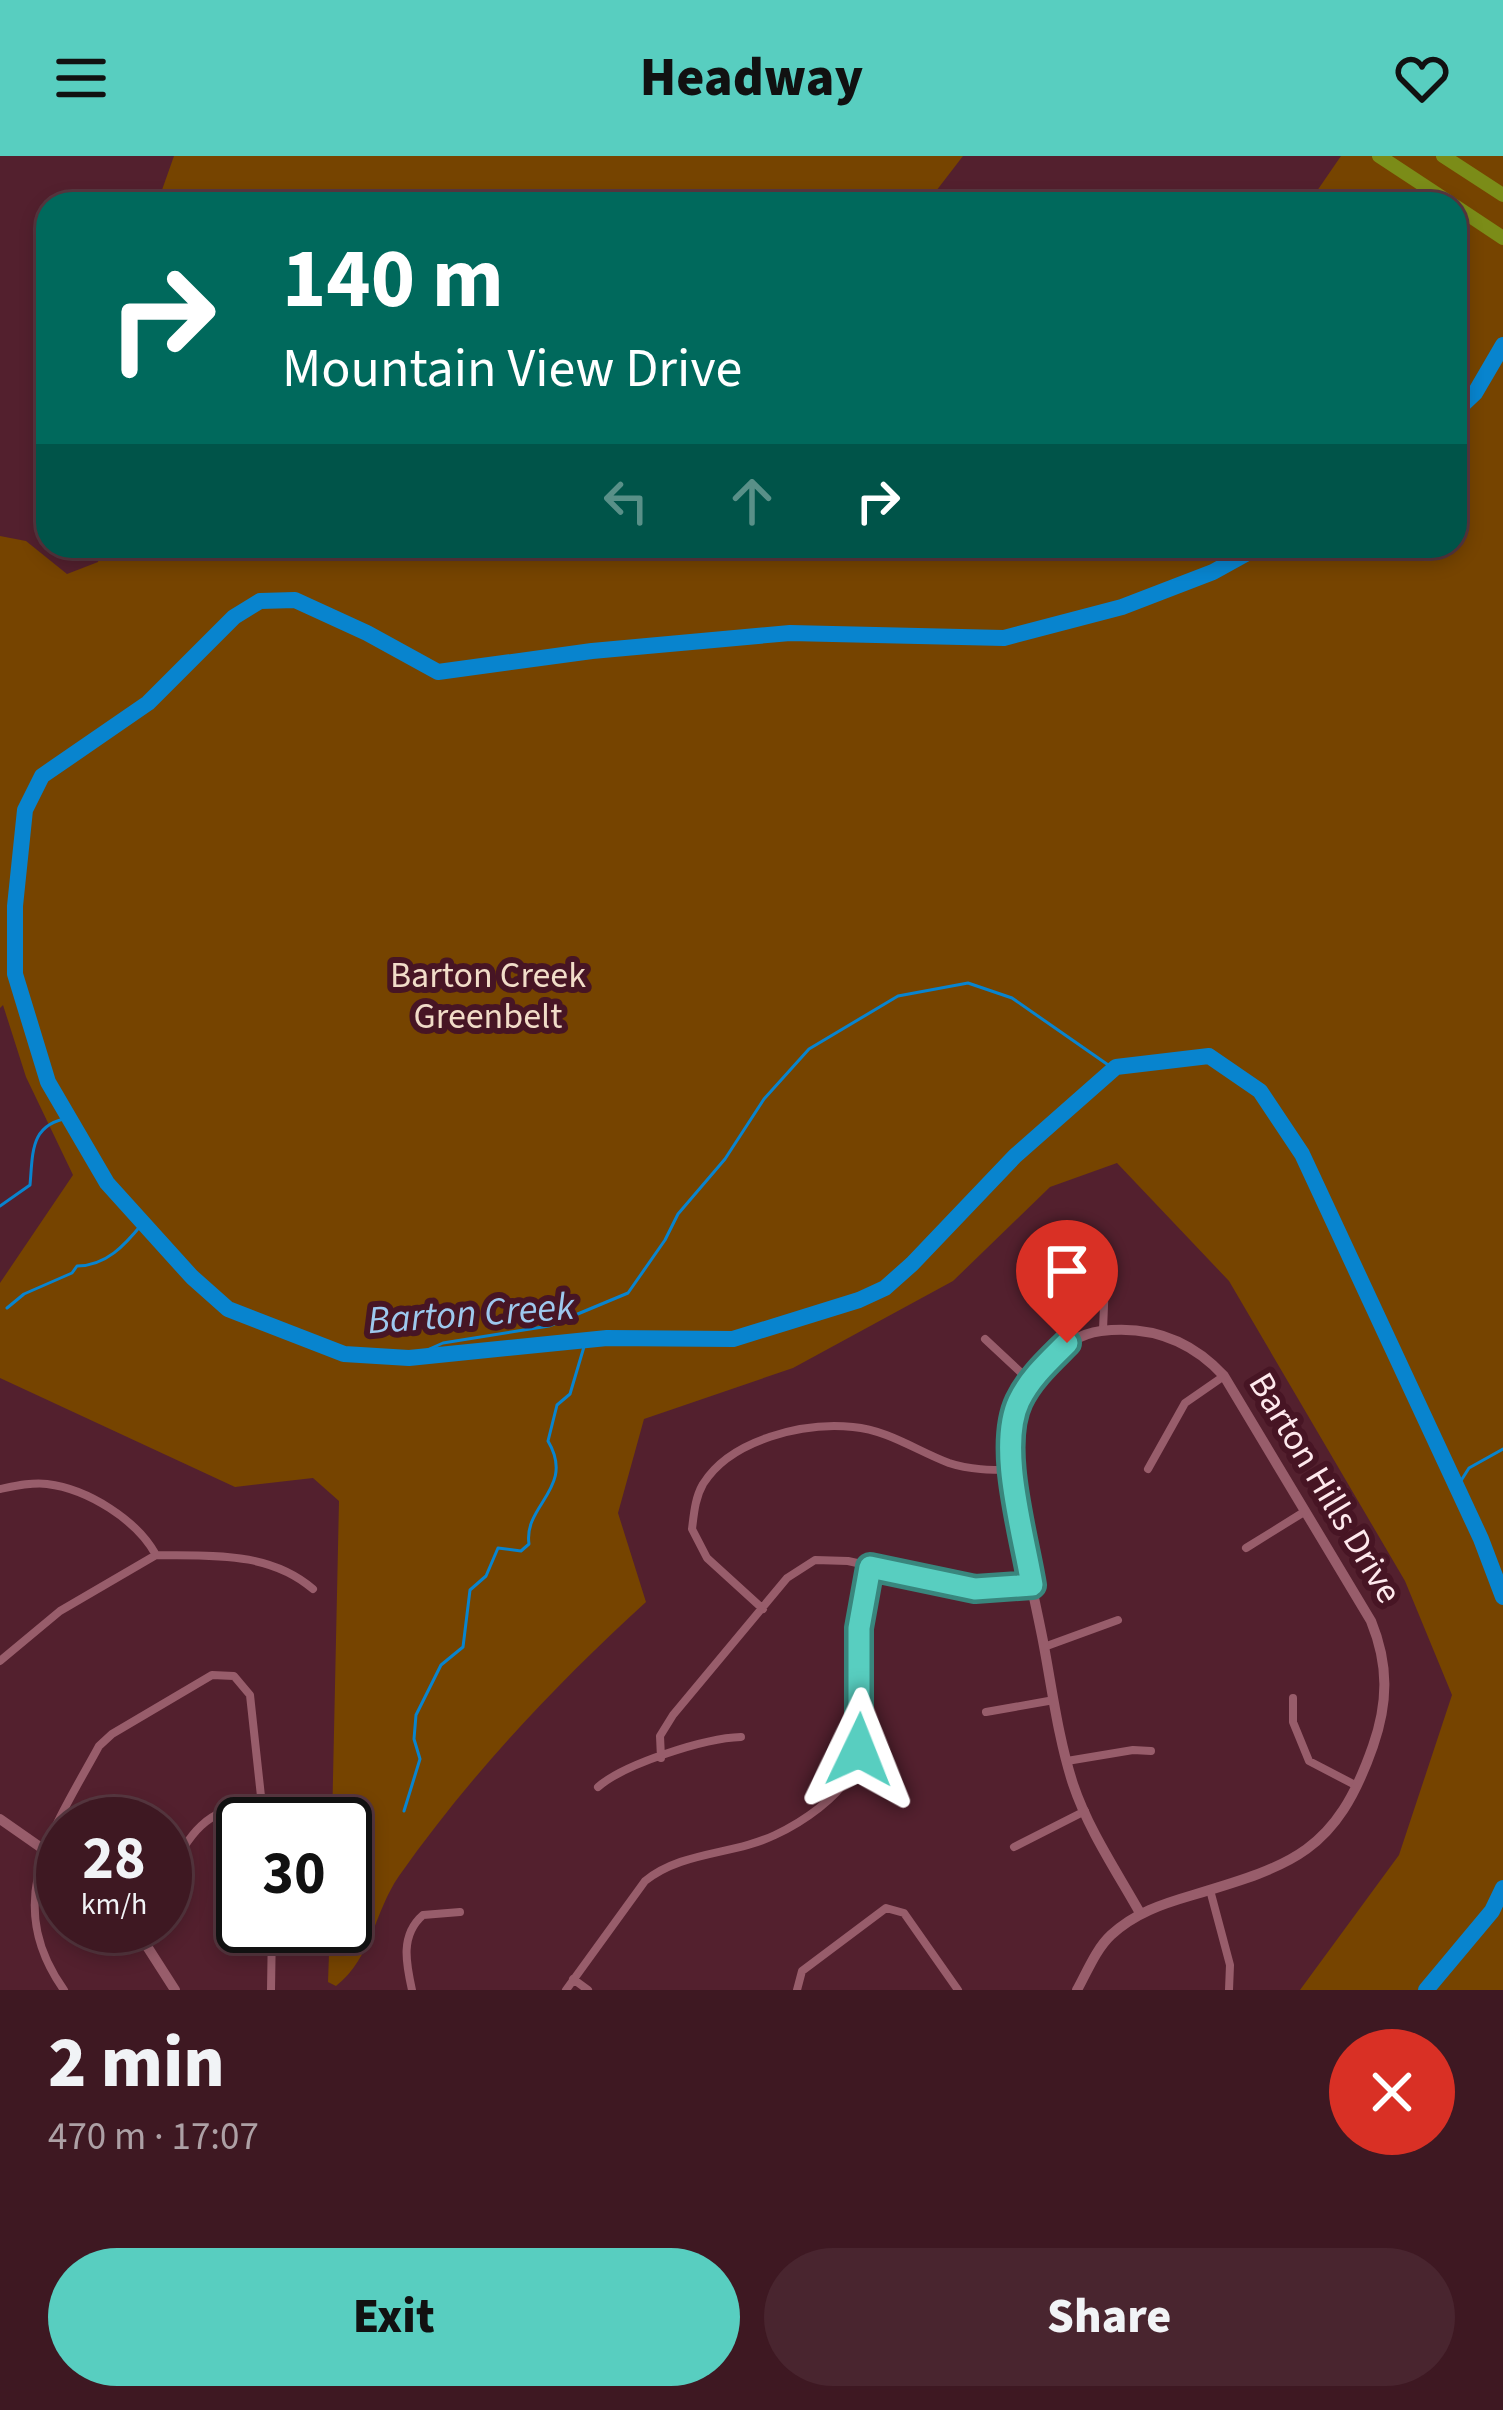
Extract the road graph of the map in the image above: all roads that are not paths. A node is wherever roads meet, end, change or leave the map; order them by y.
1 (1379, 156) edge
2 (1443, 156) edge
3 (1433, 192) edge
4 (1503, 196) edge
5 (1467, 214) edge
6 (1503, 238) edge
7 (1106, 1256) dead end
8 (1103, 1330) junction
9 (985, 1339) dead end
10 (1224, 1376) junction
11 (1030, 1381) junction
12 (1013, 1469) junction
13 (1148, 1469) dead end
14 (0, 1489) edge
15 (1304, 1512) junction
16 (1246, 1548) dead end
17 (156, 1556) junction
18 (870, 1567) junction
19 (1032, 1585) junction
20 (314, 1589) dead end
21 (763, 1609) junction
22 (1118, 1620) dead end
23 (1044, 1647) junction
24 (0, 1661) edge
25 (1293, 1698) dead end
26 (1054, 1700) junction
27 (986, 1712) dead end
28 (741, 1737) dead end
29 (1151, 1751) dead end
30 (661, 1758) junction
31 (1067, 1761) junction
32 (598, 1787) dead end
33 (1358, 1787) junction
34 (71, 1797) edge
35 (261, 1797) edge
36 (1085, 1811) junction
37 (216, 1813) edge
38 (0, 1819) edge
39 (192, 1834) edge
40 (36, 1843) edge
41 (1014, 1847) dead end
42 (36, 1874) edge
43 (1210, 1890) junction
44 (460, 1912) dead end
45 (1140, 1913) junction
46 (36, 1931) edge
47 (42, 1953) edge
48 (151, 1953) edge
49 (272, 1953) edge
50 (573, 1979) junction
51 (64, 1990) edge
52 (175, 1990) edge
53 (271, 1990) edge
54 (412, 1990) edge
55 (566, 1990) edge
56 (588, 1990) edge
57 (797, 1990) edge
58 (958, 1990) edge
59 (1077, 1990) edge
60 (1229, 1990) edge

1 - 3 highway
2 - 4 highway
5 - 6 highway
7 - 8 street
8 - 10 street, Barton Hills Drive
8 - 11 street
9 - 11 street
10 - 13 street
10 - 15 street, Barton Hills Drive
11 - 12 street
12 - 19 street
12 - 21 street
14 - 17 street
15 - 16 street
15 - 33 street, Barton Hills Drive
17 - 20 street
17 - 24 street
18 - 19 street
18 - 21 street
18 - 50 street
19 - 23 street
21 - 30 street
22 - 23 street
23 - 26 street
25 - 33 street
26 - 27 street
26 - 31 street
28 - 30 street
29 - 31 street
30 - 32 street
31 - 36 street
33 - 43 street, Barton Hills Drive
34 - 35 street
36 - 41 street
36 - 45 street
37 - 39 street
38 - 40 street
42 - 46 street
43 - 45 street, Barton Hills Drive
43 - 60 street
44 - 54 street
45 - 59 street, Barton Hills Drive
47 - 51 street
48 - 52 street
49 - 53 street
50 - 55 street
50 - 56 street
57 - 58 street

